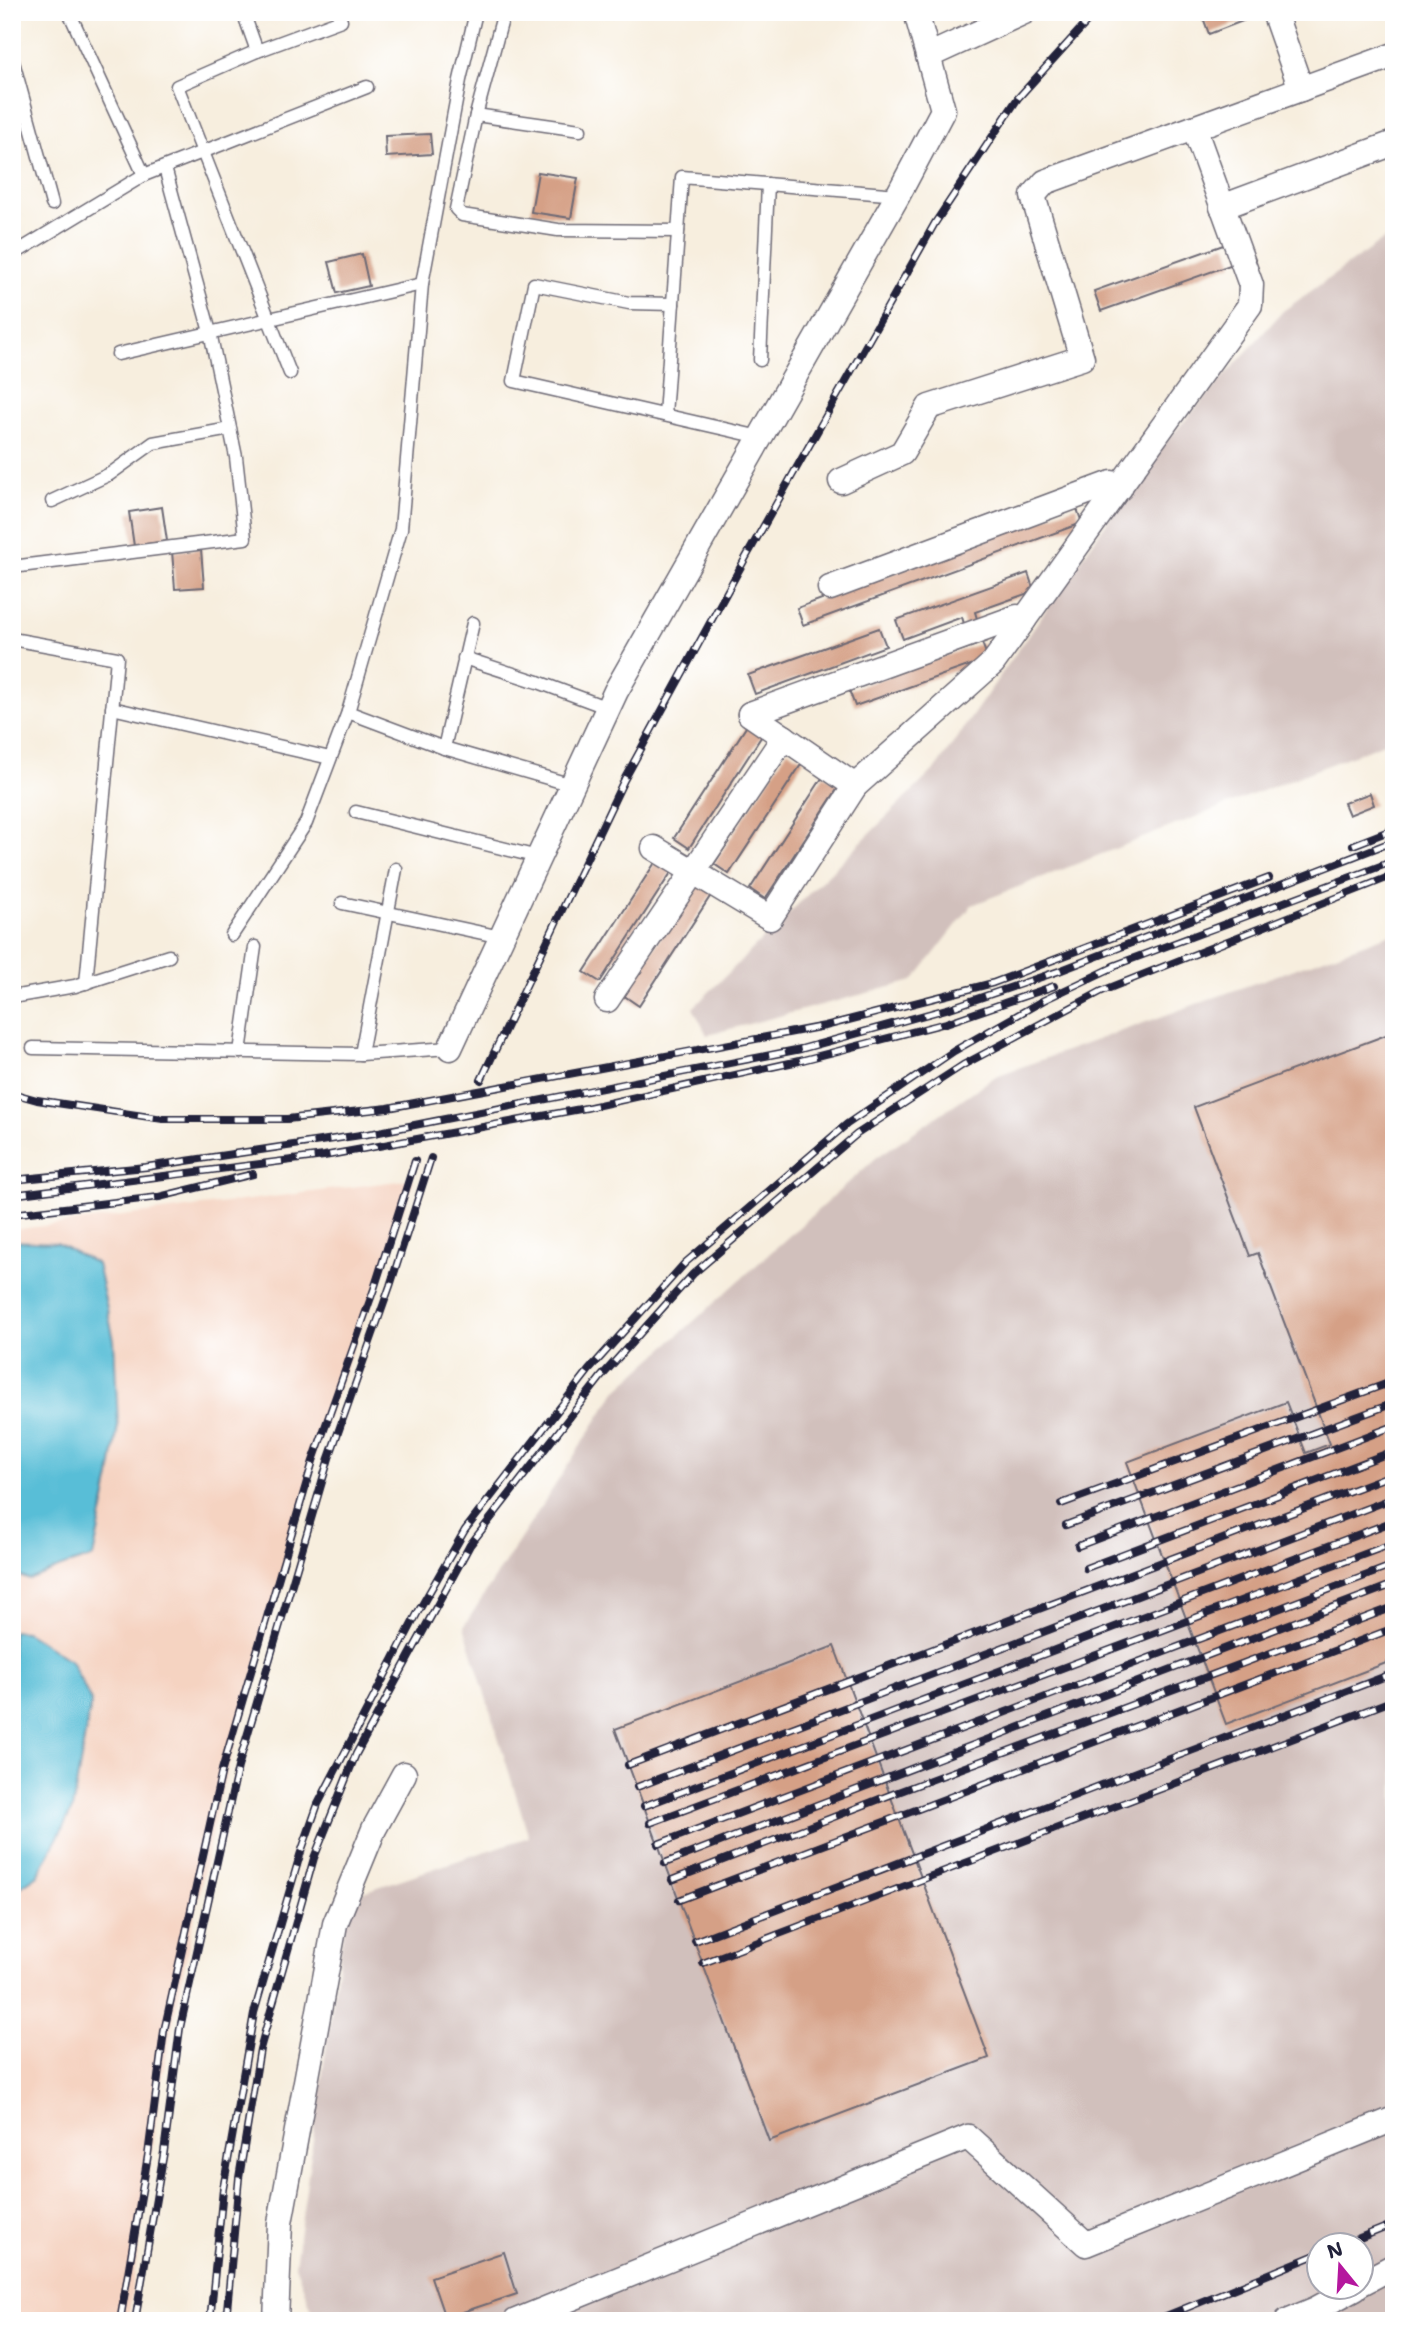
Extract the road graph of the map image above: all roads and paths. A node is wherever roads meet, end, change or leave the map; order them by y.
1 (69, 12) edge
2 (243, 12) edge
3 (338, 12) edge
4 (476, 12) edge
5 (504, 12) edge
6 (916, 12) edge
7 (1024, 12) edge
8 (1274, 12) edge
9 (257, 51) junction
10 (1394, 55) edge
11 (928, 56) junction
12 (12, 58) edge
13 (367, 87) dead end
14 (1301, 89) junction
15 (476, 115) junction
16 (1194, 128) junction
17 (580, 130) dead end
18 (1394, 143) edge
19 (204, 152) junction
20 (166, 168) junction
21 (144, 175) junction
22 (768, 184) junction
23 (898, 195) junction
24 (52, 204) dead end
25 (1223, 206) junction
26 (678, 231) junction
27 (12, 255) edge
28 (422, 284) junction
29 (673, 303) junction
30 (270, 320) junction
31 (210, 331) junction
32 (118, 354) dead end
33 (760, 360) dead end
34 (290, 373) dead end
35 (665, 415) junction
36 (230, 429) junction
37 (760, 437) junction
38 (841, 481) dead end
39 (1120, 488) junction
40 (52, 501) dead end
41 (12, 567) edge
42 (830, 588) dead end
43 (1024, 620) junction
44 (473, 623) dead end
45 (12, 639) edge
46 (464, 658) junction
47 (112, 708) junction
48 (608, 708) junction
49 (348, 712) junction
50 (784, 737) junction
51 (444, 748) junction
52 (330, 758) junction
53 (572, 785) junction
54 (855, 786) junction
55 (356, 813) dead end
56 (654, 848) dead end
57 (538, 857) junction
58 (396, 869) dead end
59 (693, 872) junction
60 (342, 904) dead end
61 (388, 913) junction
62 (232, 935) dead end
63 (502, 937) junction
64 (255, 947) dead end
65 (169, 956) dead end
66 (86, 983) junction
67 (12, 997) edge
68 (607, 1000) dead end
69 (33, 1048) dead end
70 (450, 1048) joint
71 (240, 1052) junction
72 (361, 1054) junction
73 (404, 1774) dead end
74 (1394, 2119) edge
75 (1394, 2266) edge
76 (1374, 2277) edge
77 (1328, 2302) edge
78 (276, 2321) edge
79 (516, 2321) edge
80 (1287, 2321) edge

1 - 21 lane
2 - 9 lane
3 - 9 lane
4 - 28 lane
5 - 15 lane
6 - 11 street
7 - 11 street
8 - 14 street
9 - 19 lane
10 - 14 street
11 - 23 street
12 - 24 lane
13 - 19 lane
14 - 16 street
15 - 17 lane
15 - 26 lane
16 - 25 street
16 - 38 street
18 - 25 street
19 - 20 lane
19 - 30 lane
20 - 21 lane
20 - 31 lane
21 - 27 lane
22 - 23 lane
22 - 26 lane
22 - 33 lane
23 - 37 street
25 - 39 street
26 - 29 lane
28 - 30 lane
28 - 49 lane
29 - 35 lane
29 - 35 lane
30 - 31 lane
30 - 34 lane
31 - 32 lane
31 - 36 lane
35 - 37 lane
36 - 40 lane
36 - 41 lane
37 - 48 street
39 - 42 street
39 - 43 street
43 - 50 street
43 - 54 street
44 - 46 lane
45 - 47 lane
46 - 48 lane
46 - 51 lane
47 - 52 lane
47 - 66 lane
48 - 53 street
49 - 51 lane
49 - 52 lane
50 - 54 street
50 - 59 street
51 - 53 lane
52 - 62 lane
53 - 57 street
54 - 59 street
55 - 57 lane
56 - 59 street
57 - 63 street
58 - 61 lane
59 - 68 street
60 - 61 lane
61 - 63 lane
61 - 72 lane
63 - 70 street
64 - 71 lane
65 - 66 lane
66 - 67 lane
69 - 71 lane
70 - 72 lane
71 - 72 lane
73 - 78 street
74 - 79 street
75 - 76 street
77 - 80 street

